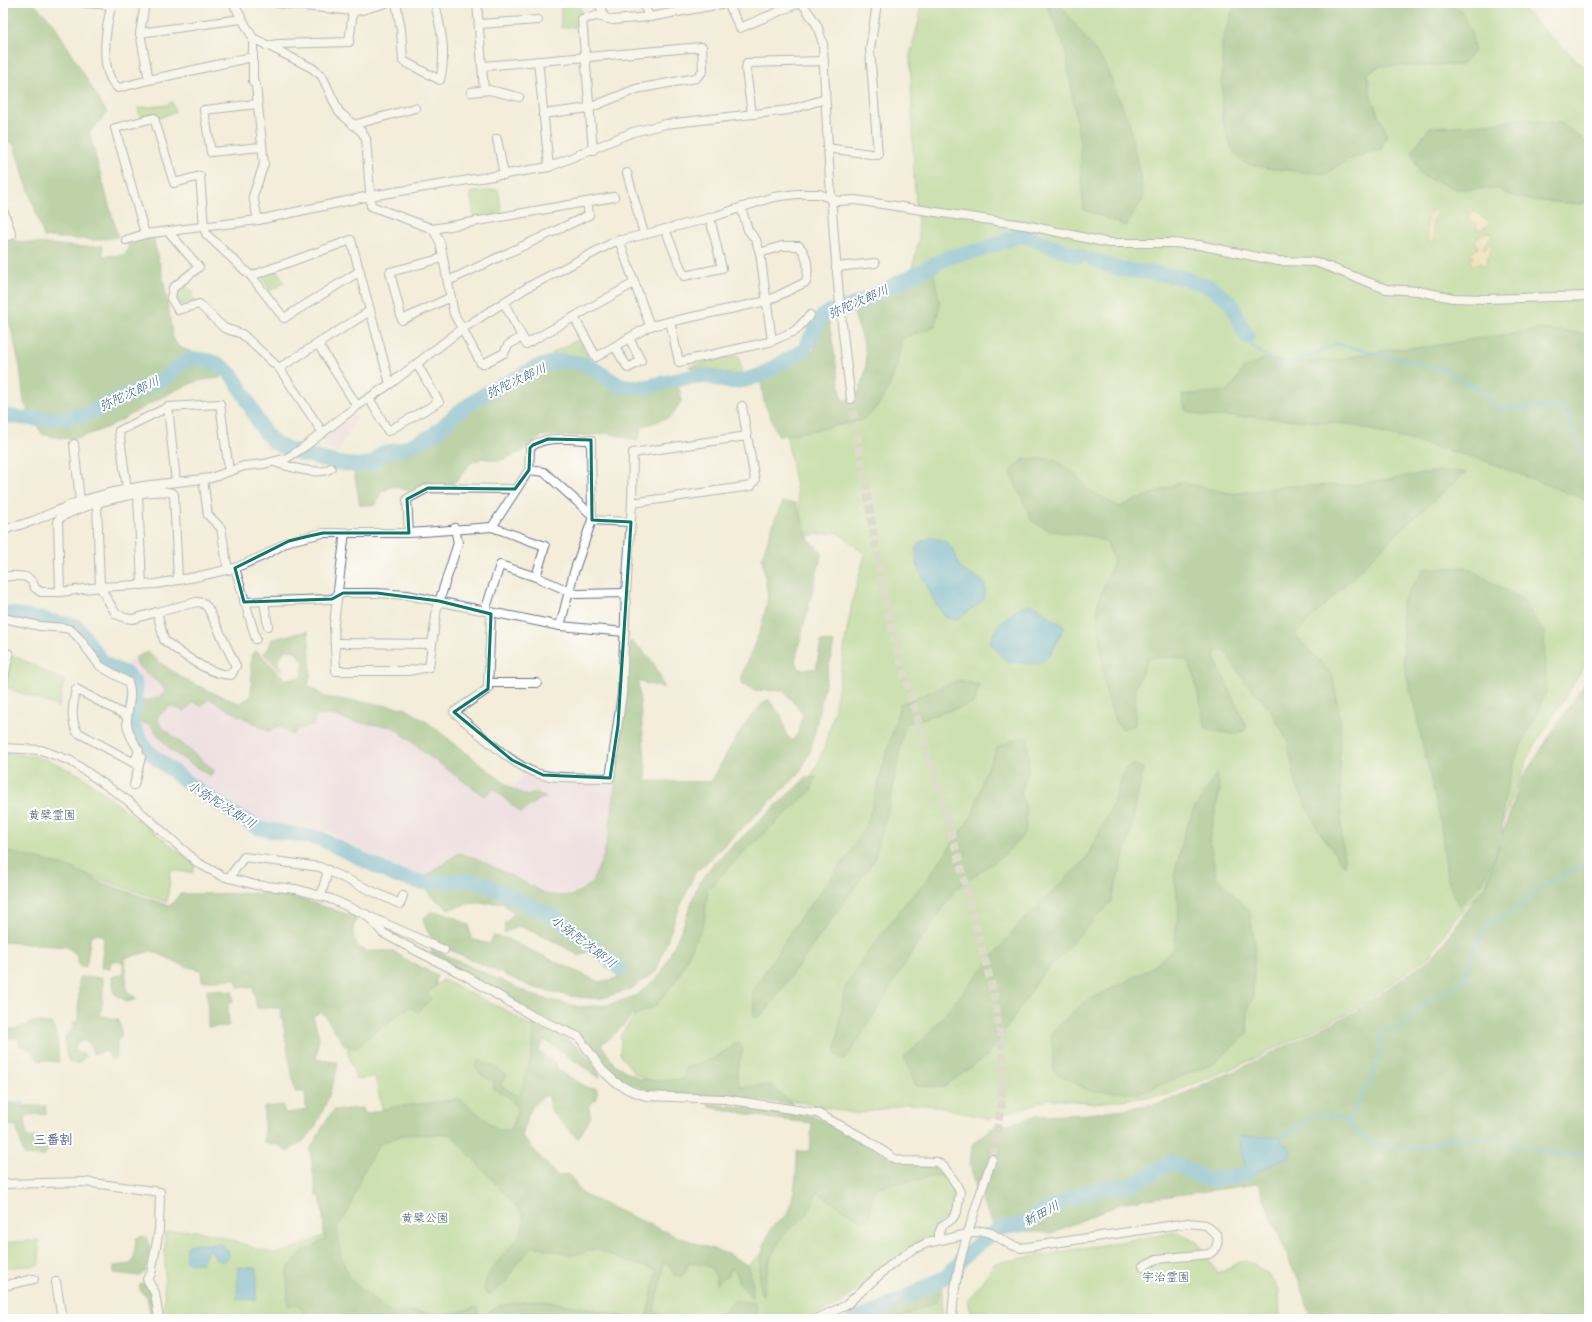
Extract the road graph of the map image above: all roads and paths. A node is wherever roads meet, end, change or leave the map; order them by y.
1 (84, 3) edge
2 (145, 3) edge
3 (233, 3) edge
4 (276, 3) edge
5 (386, 3) edge
6 (396, 3) edge
7 (435, 3) edge
8 (477, 3) edge
9 (599, 3) edge
10 (642, 3) edge
11 (728, 3) edge
12 (800, 3) edge
13 (877, 3) edge
14 (111, 4) edge
15 (290, 4) edge
16 (352, 7) edge
17 (685, 7) edge
18 (604, 17) junction
19 (650, 17) junction
20 (241, 19) junction
21 (538, 20) dead end
22 (480, 24) junction
23 (140, 32) junction
24 (253, 38) junction
25 (267, 46) junction
26 (252, 57) junction
27 (585, 57) junction
28 (538, 61) junction
29 (824, 61) junction
30 (482, 66) junction
31 (149, 80) junction
32 (484, 90) junction
33 (472, 92) dead end
34 (519, 97) dead end
35 (825, 98) junction
36 (257, 104) junction
37 (415, 108) dead end
38 (589, 108) junction
39 (543, 114) junction
40 (752, 114) junction
41 (353, 125) junction
42 (497, 140) dead end
43 (262, 147) junction
44 (828, 148) junction
45 (593, 150) junction
46 (549, 167) junction
47 (627, 173) dead end
48 (504, 175) junction
49 (370, 196) junction
50 (614, 197) dead end
51 (830, 198) junction
52 (587, 203) junction
53 (741, 207) junction
54 (3, 210) edge
55 (710, 218) junction
56 (258, 220) junction
57 (204, 227) junction
58 (433, 229) junction
59 (665, 229) junction
60 (168, 231) junction
61 (145, 234) junction
62 (644, 234) junction
63 (3, 237) edge
64 (126, 240) dead end
65 (619, 240) junction
66 (760, 253) junction
67 (443, 258) junction
68 (875, 263) dead end
69 (836, 266) junction
70 (360, 271) junction
71 (251, 276) junction
72 (448, 281) junction
73 (634, 283) junction
74 (1589, 296) edge
75 (451, 297) junction
76 (767, 301) junction
77 (504, 303) junction
78 (370, 311) junction
79 (810, 315) dead end
80 (574, 317) junction
81 (670, 322) junction
82 (650, 326) junction
83 (462, 329) junction
84 (522, 337) junction
85 (629, 338) junction
86 (772, 341) junction
87 (318, 344) junction
88 (615, 347) junction
89 (417, 364) junction
90 (279, 368) junction
91 (390, 384) junction
92 (369, 398) junction
93 (852, 399) tunnel mouth
94 (357, 406) junction
95 (742, 406) dead end
96 (168, 407) junction
97 (323, 433) junction
98 (747, 436) junction
99 (74, 444) dead end
100 (273, 462) junction
101 (330, 468) dead end
102 (529, 470) junction
103 (229, 471) junction
104 (203, 479) junction
105 (176, 482) junction
106 (127, 489) junction
107 (515, 489) junction
108 (138, 494) junction
109 (80, 501) junction
110 (632, 503) junction
111 (97, 504) junction
112 (592, 518) junction
113 (631, 522) junction
114 (492, 527) junction
115 (455, 528) junction
116 (3, 530) edge
117 (345, 532) junction
118 (409, 532) junction
119 (231, 569) junction
120 (3, 576) edge
121 (536, 577) junction
122 (178, 580) junction
123 (142, 585) junction
124 (100, 587) junction
125 (569, 591) junction
126 (60, 592) junction
127 (626, 593) junction
128 (338, 596) junction
129 (439, 601) junction
130 (244, 602) junction
131 (264, 602) junction
132 (157, 612) junction
133 (488, 612) junction
134 (3, 618) edge
135 (268, 626) dead end
136 (560, 626) junction
137 (624, 632) junction
138 (256, 639) dead end
139 (335, 643) junction
140 (431, 644) junction
141 (3, 651) edge
142 (3, 683) edge
143 (488, 683) junction
144 (537, 683) dead end
145 (127, 716) junction
146 (3, 748) edge
147 (139, 751) junction
148 (134, 785) dead end
149 (328, 870) junction
150 (229, 878) junction
151 (321, 896) junction
152 (403, 896) dead end
153 (366, 914) junction
154 (444, 950) dead end
155 (992, 1159) tunnel mouth
156 (3, 1184) edge
157 (967, 1234) junction
158 (939, 1240) junction
159 (1143, 1266) dead end
160 (34, 1279) dead end
161 (56, 1282) dead end
162 (3, 1286) edge
163 (62, 1319) edge
164 (160, 1319) edge
165 (527, 1319) edge
166 (542, 1319) edge
167 (815, 1319) edge
168 (952, 1319) edge

1 - 14 street
2 - 23 street
3 - 20 street
4 - 15 street
5 - 16 street
6 - 7 street
8 - 22 street
9 - 18 street
10 - 19 street
11 - 12 street
11 - 17 street
12 - 29 street
13 - 44 street
14 - 31 street
15 - 16 street
16 - 25 street
17 - 19 street
18 - 19 street
18 - 27 street
20 - 23 street
20 - 24 street
21 - 22 street
22 - 30 street
23 - 31 street
24 - 25 street
24 - 26 street
25 - 41 street
26 - 31 street
26 - 36 street
27 - 28 street
27 - 38 street
27 - 38 street
28 - 30 street
28 - 39 street
29 - 35 street
29 - 40 street
30 - 32 street
32 - 33 street
32 - 34 street
35 - 40 street
35 - 44 street
36 - 43 street
36 - 43 street
37 - 41 street
38 - 39 street
38 - 45 street
39 - 46 street
40 - 45 street
41 - 49 street
42 - 48 street
43 - 56 street
44 - 51 street
45 - 46 street
46 - 48 street
47 - 62 street
48 - 49 street
49 - 56 street
49 - 58 street
50 - 52 street
51 - 53 street
51 - 69 street
51 - 74 street
52 - 58 street
52 - 72 street
53 - 55 street
53 - 66 street
54 - 63 street
55 - 59 street
55 - 59 street
56 - 57 street
57 - 60 street
57 - 61 street
57 - 71 street
58 - 67 street
59 - 62 street
60 - 61 street
60 - 90 street
61 - 64 street
62 - 65 street
65 - 73 street
65 - 77 street
66 - 76 street
66 - 76 street
67 - 72 street
67 - 75 street
68 - 69 street
69 - 93 street
70 - 71 street
70 - 71 street
70 - 78 street
72 - 75 street
73 - 80 street
73 - 82 street
75 - 83 street
76 - 81 street
76 - 86 street
77 - 83 street
77 - 84 street
78 - 87 street
78 - 91 street
79 - 86 street
80 - 84 street
80 - 88 street
81 - 82 street
81 - 86 street
82 - 85 street
83 - 84 street
83 - 89 street
85 - 88 street
85 - 88 street
87 - 90 street
87 - 94 street
89 - 91 street
89 - 92 street
90 - 97 street
91 - 92 street
92 - 94 street
94 - 97 street
95 - 98 street
96 - 103 street
96 - 105 street
96 - 106 street
97 - 100 street
98 - 110 street
98 - 110 street
99 - 109 street
100 - 101 street
100 - 103 street
102 - 107 street
102 - 112 street
102 - 112 street
103 - 104 street
104 - 105 street
104 - 119 street
105 - 106 street
106 - 109 street
107 - 114 street
107 - 118 street
108 - 111 street
108 - 122 street
108 - 123 street
109 - 116 street
110 - 113 street
111 - 124 street
111 - 126 street
112 - 113 street
112 - 125 street
113 - 127 street
114 - 115 street
114 - 121 street
115 - 118 street
115 - 129 street
117 - 118 street
117 - 119 street
117 - 128 street
119 - 122 street
119 - 130 street
120 - 126 street
121 - 125 street
121 - 133 street
122 - 123 street
123 - 124 street
124 - 126 street
124 - 132 street
125 - 127 street
125 - 136 street
127 - 137 street
128 - 129 street
128 - 131 street
128 - 139 street
129 - 133 street
129 - 140 street
130 - 131 street
130 - 138 street
131 - 135 street
132 - 132 street
133 - 136 street
133 - 143 street
134 - 145 street
136 - 137 street
137 - 143 street
139 - 140 street
139 - 140 street
141 - 142 street
143 - 144 street
145 - 147 street
145 - 147 street
146 - 150 street
147 - 148 street
149 - 150 street
149 - 151 street
149 - 152 street
150 - 151 street
151 - 153 street
153 - 154 street
153 - 158 street
155 - 157 street
156 - 164 street
157 - 158 street
157 - 159 street
157 - 168 street
158 - 167 street
160 - 162 street
161 - 163 street
165 - 166 street

